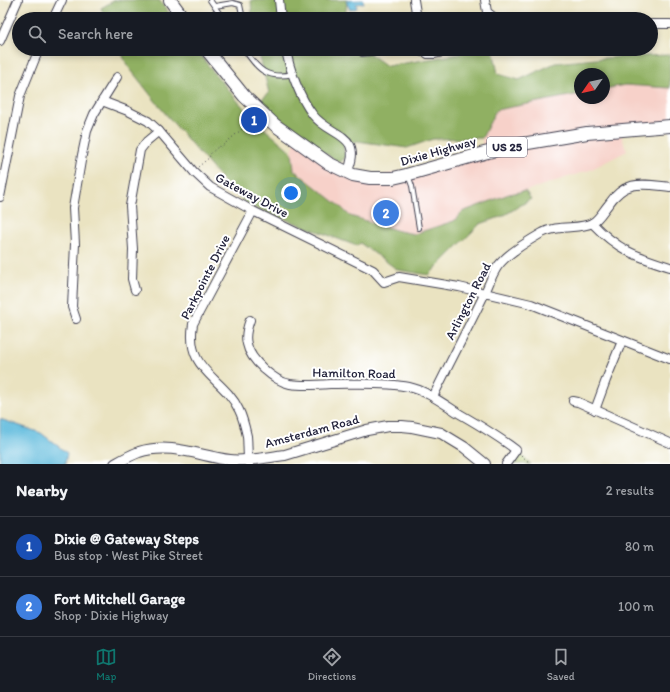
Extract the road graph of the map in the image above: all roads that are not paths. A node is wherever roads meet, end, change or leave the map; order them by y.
1 (18, 0) edge
2 (62, 0) edge
3 (170, 0) edge
4 (210, 0) edge
5 (280, 0) edge
6 (414, 0) edge
7 (485, 0) edge
8 (215, 6) junction
9 (13, 12) edge
10 (56, 12) edge
11 (179, 12) edge
12 (219, 12) edge
13 (242, 12) edge
14 (281, 12) edge
15 (416, 12) edge
16 (486, 12) edge
17 (12, 14) edge
18 (658, 24) edge
19 (670, 24) edge
20 (0, 41) edge
21 (36, 56) edge
22 (212, 56) edge
23 (250, 56) edge
24 (288, 56) edge
25 (293, 74) junction
26 (117, 77) dead end
27 (102, 101) junction
28 (670, 126) edge
29 (159, 131) junction
30 (347, 173) junction
31 (408, 175) junction
32 (670, 187) edge
33 (0, 197) edge
34 (253, 210) junction
35 (592, 223) junction
36 (419, 228) dead end
37 (670, 267) edge
38 (136, 290) dead end
39 (486, 293) junction
40 (76, 319) dead end
41 (250, 320) dead end
42 (622, 341) junction
43 (670, 359) edge
44 (433, 397) junction
45 (573, 401) dead end
46 (595, 410) junction
47 (670, 443) edge
48 (249, 462) edge
49 (114, 464) edge
50 (485, 464) edge
51 (506, 464) edge

1 - 9 street
2 - 10 street
3 - 11 main road
4 - 8 lane
5 - 14 street
6 - 15 street
7 - 16 street
8 - 12 lane
8 - 13 lane
17 - 20 street
18 - 19 street
21 - 33 street
22 - 30 main road, Dixie Highway / US 25
23 - 25 lane
24 - 25 street
25 - 30 street
26 - 27 street
27 - 29 street, Gateway Drive
27 - 40 street
28 - 31 main road, Dixie Highway / US 25
29 - 34 street, Gateway Drive
29 - 38 street
30 - 31 main road, Dixie Highway / US 25
31 - 36 lane
32 - 35 street
34 - 39 street, Gateway Drive
34 - 48 street, Parkpointe Drive
35 - 37 street
35 - 39 street, Arlington Road
39 - 42 street
39 - 44 street, Arlington Road
41 - 44 street, Hamilton Road
42 - 43 street
42 - 46 street
44 - 51 street, Hamilton Road
45 - 46 street
46 - 47 street
48 - 49 street, Amsterdam Road
48 - 50 street, Amsterdam Road

